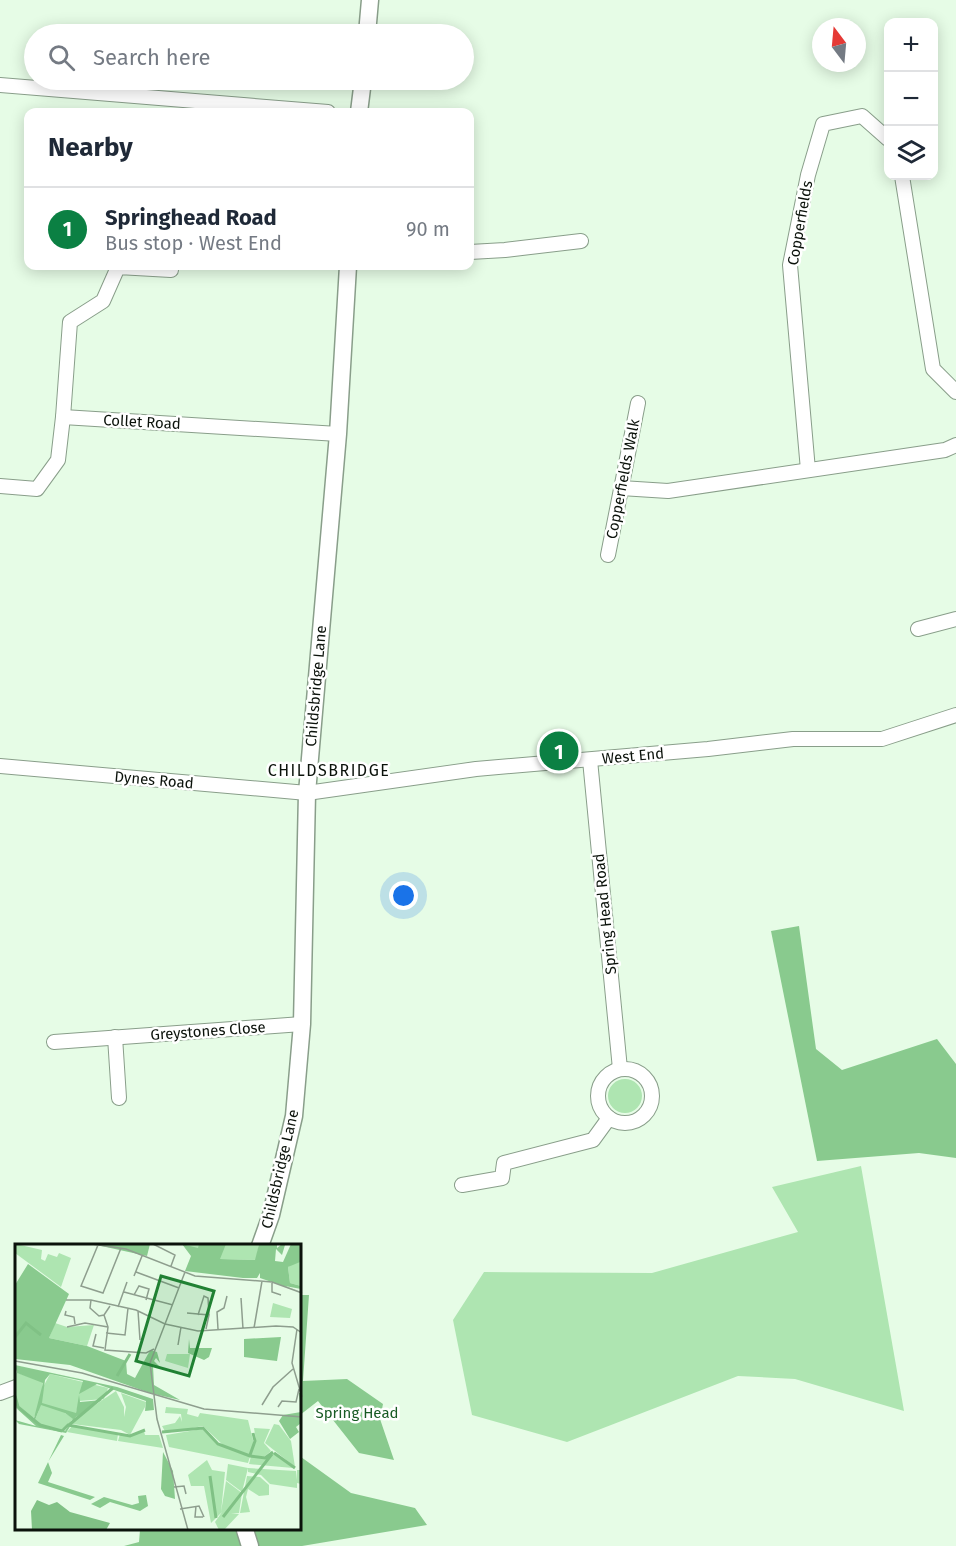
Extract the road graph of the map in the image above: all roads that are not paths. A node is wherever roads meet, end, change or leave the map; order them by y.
1 (370, 0) edge
2 (368, 24) edge
3 (0, 85) edge
4 (24, 87) edge
5 (61, 90) edge
6 (362, 90) edge
7 (279, 108) edge
8 (360, 108) edge
9 (884, 136) edge
10 (903, 180) edge
11 (581, 242) dead end
12 (474, 252) edge
13 (117, 270) edge
14 (348, 270) edge
15 (956, 392) edge
16 (638, 403) dead end
17 (63, 417) junction
18 (338, 434) junction
19 (956, 445) edge
20 (808, 470) junction
21 (0, 486) edge
22 (621, 488) junction
23 (608, 555) dead end
24 (956, 619) edge
25 (918, 629) dead end
26 (956, 715) edge
27 (590, 760) junction
28 (0, 766) edge
29 (307, 793) junction
30 (302, 1024) junction
31 (115, 1037) junction
32 (54, 1042) dead end
33 (621, 1069) junction
34 (118, 1098) dead end
35 (609, 1118) junction
36 (462, 1185) dead end
37 (261, 1244) edge
38 (15, 1387) edge
39 (0, 1393) edge
40 (245, 1531) edge
41 (250, 1546) edge

1 - 2 street
3 - 4 street
5 - 7 street
6 - 8 street
9 - 20 street, Copperfields
10 - 15 street
11 - 12 street
13 - 17 street
14 - 18 street, Childsbridge Lane
16 - 22 street, Copperfields Walk
17 - 18 street, Collet Road
17 - 21 street
18 - 29 street, Childsbridge Lane
19 - 20 street
20 - 22 street
22 - 23 street, Copperfields Walk
24 - 25 street
26 - 27 street, West End
27 - 29 street, West End
27 - 33 street, Spring Head Road
28 - 29 street, Dynes Road
29 - 30 street, Childsbridge Lane
30 - 31 street, Greystones Close
30 - 37 street, Childsbridge Lane
31 - 32 street, Greystones Close
31 - 34 street
33 - 35 street
33 - 35 street
35 - 36 street
38 - 39 street
40 - 41 street

